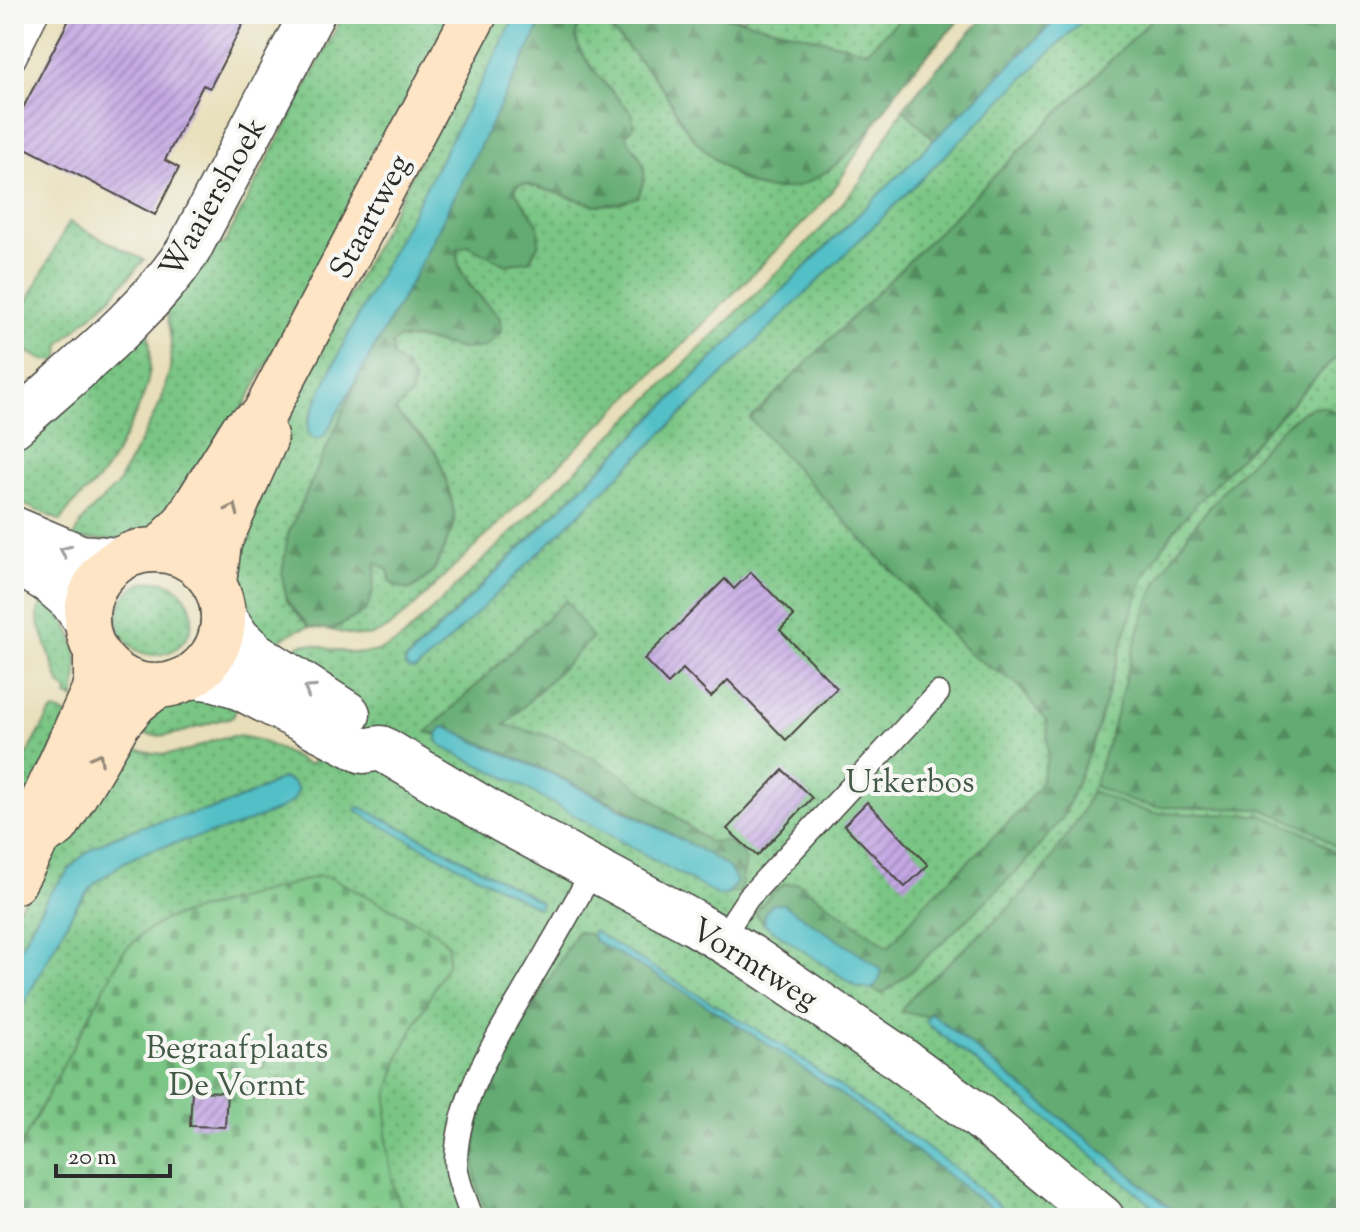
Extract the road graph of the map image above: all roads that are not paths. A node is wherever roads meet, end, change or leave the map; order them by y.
1 (37, 14) edge
2 (312, 14) edge
3 (475, 14) edge
4 (14, 60) edge
5 (262, 418) junction
6 (14, 425) edge
7 (14, 529) edge
8 (140, 555) junction
9 (28, 568) edge
10 (219, 600) junction
11 (92, 638) junction
12 (174, 681) junction
13 (938, 693) dead end
14 (381, 748) junction
15 (39, 836) junction
16 (593, 869) junction
17 (14, 882) edge
18 (721, 939) junction
19 (472, 1218) edge
20 (1102, 1218) edge

1 - 4 lane
2 - 6 street, Waaiershoek
3 - 5 main road, Staartweg
5 - 8 main road, Staartweg
10 -> 5 main road, Staartweg
8 -> 7 street
8 - 10 main road
8 - 11 main road
9 - 11 street
10 - 12 main road
14 -> 10 street, Vormtweg
11 - 12 main road
11 - 15 main road
12 - 14 street, Vormtweg
15 -> 12 main road
13 - 18 lane
14 - 16 street, Vormtweg
15 - 17 main road
16 - 18 street, Vormtweg
16 - 19 lane
18 - 20 street, Vormtweg

